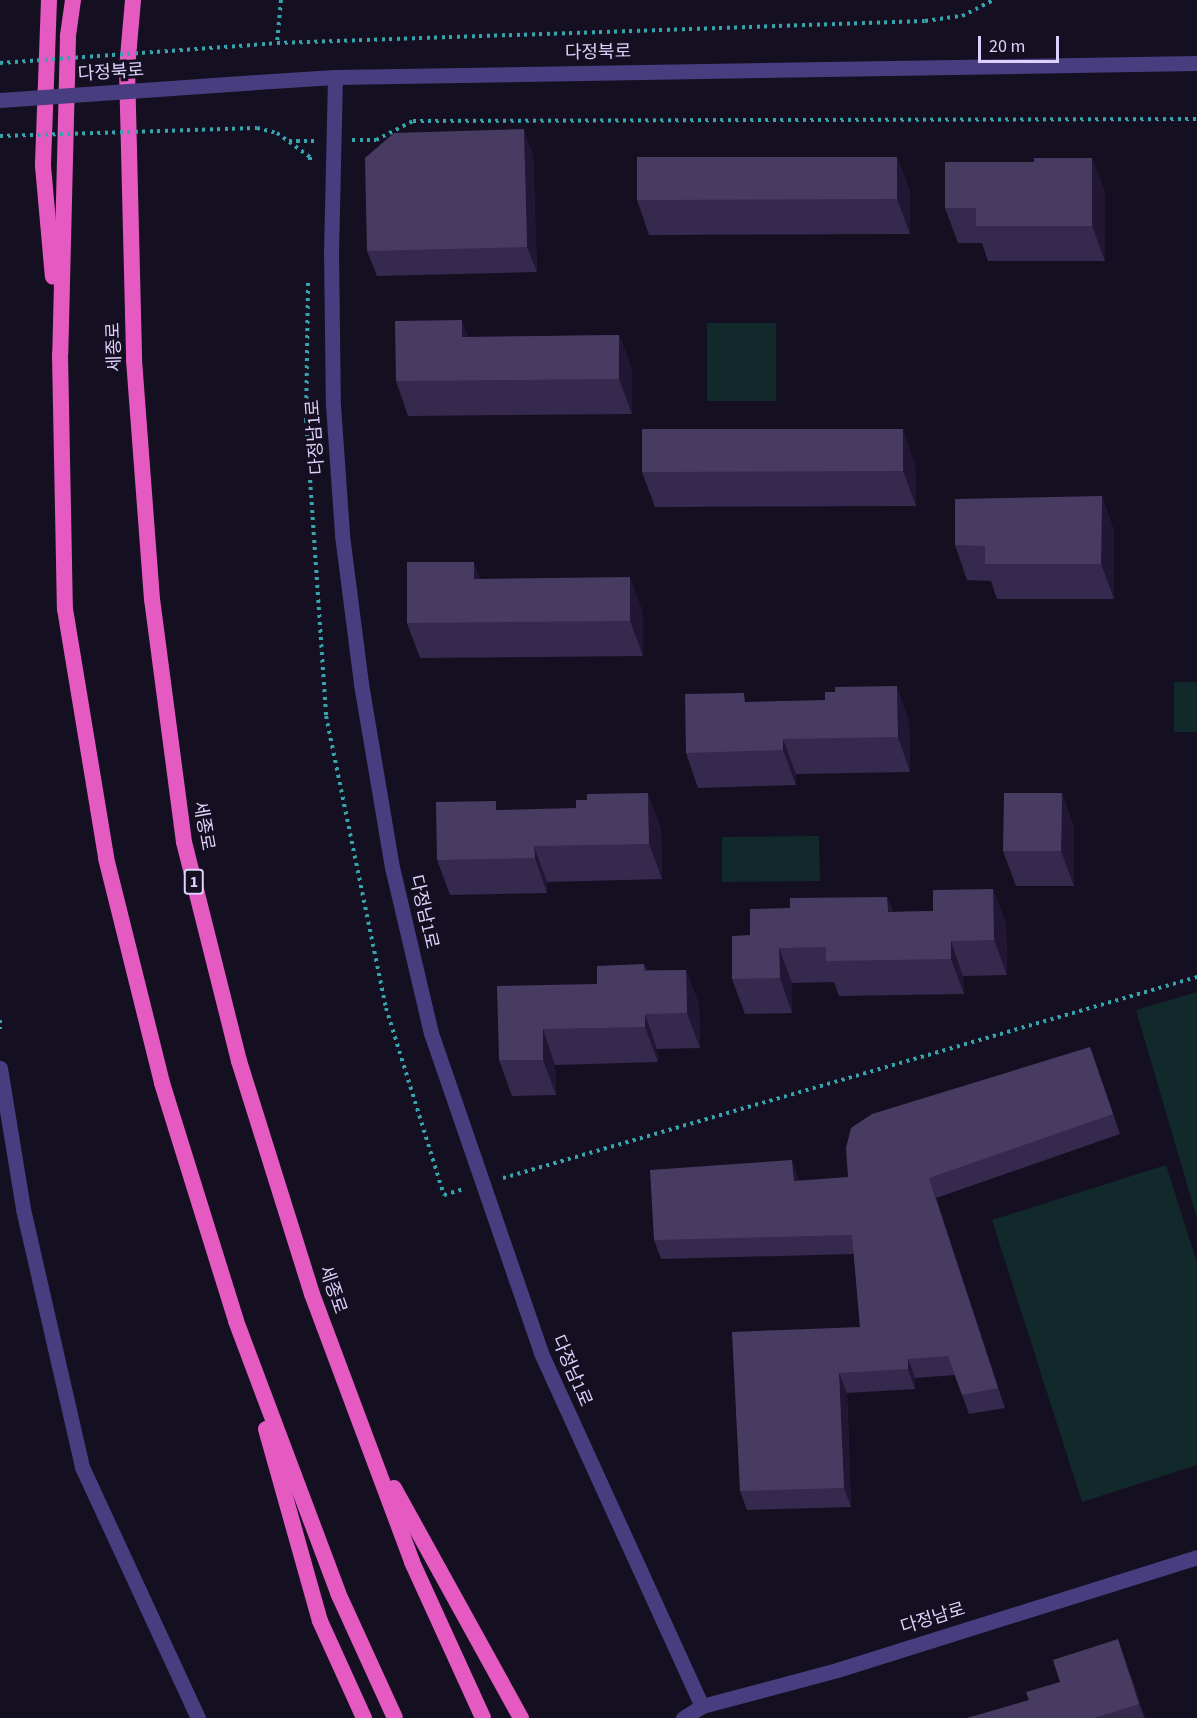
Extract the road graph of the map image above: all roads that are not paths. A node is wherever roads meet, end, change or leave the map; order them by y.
1 (49, 0) edge
2 (73, 0) edge
3 (134, 0) edge
4 (144, 0) edge
5 (1197, 63) edge
6 (127, 68) junction
7 (335, 77) junction
8 (0, 100) edge
9 (60, 354) junction
10 (0, 1068) edge
11 (236, 1321) junction
12 (361, 1425) junction
13 (1197, 1557) edge
14 (702, 1706) junction
15 (198, 1718) edge
16 (364, 1718) edge
17 (395, 1718) edge
18 (483, 1718) edge
19 (521, 1718) edge
20 (682, 1718) edge

1 - 9 highway
2 - 9 highway
3 - 6 highway, 세종로 / 1
4 - 6 highway
5 - 7 street, 다정북로
6 - 12 highway, 세종로 / 1
7 - 8 street, 다정북로, bridge
7 - 14 street, 다정남1로
9 - 11 highway
10 - 15 street
11 - 16 highway
11 - 17 highway
12 - 18 highway, 세종로 / 1
12 - 19 highway
13 - 14 street, 다정남로
14 - 20 street, 다정남로

